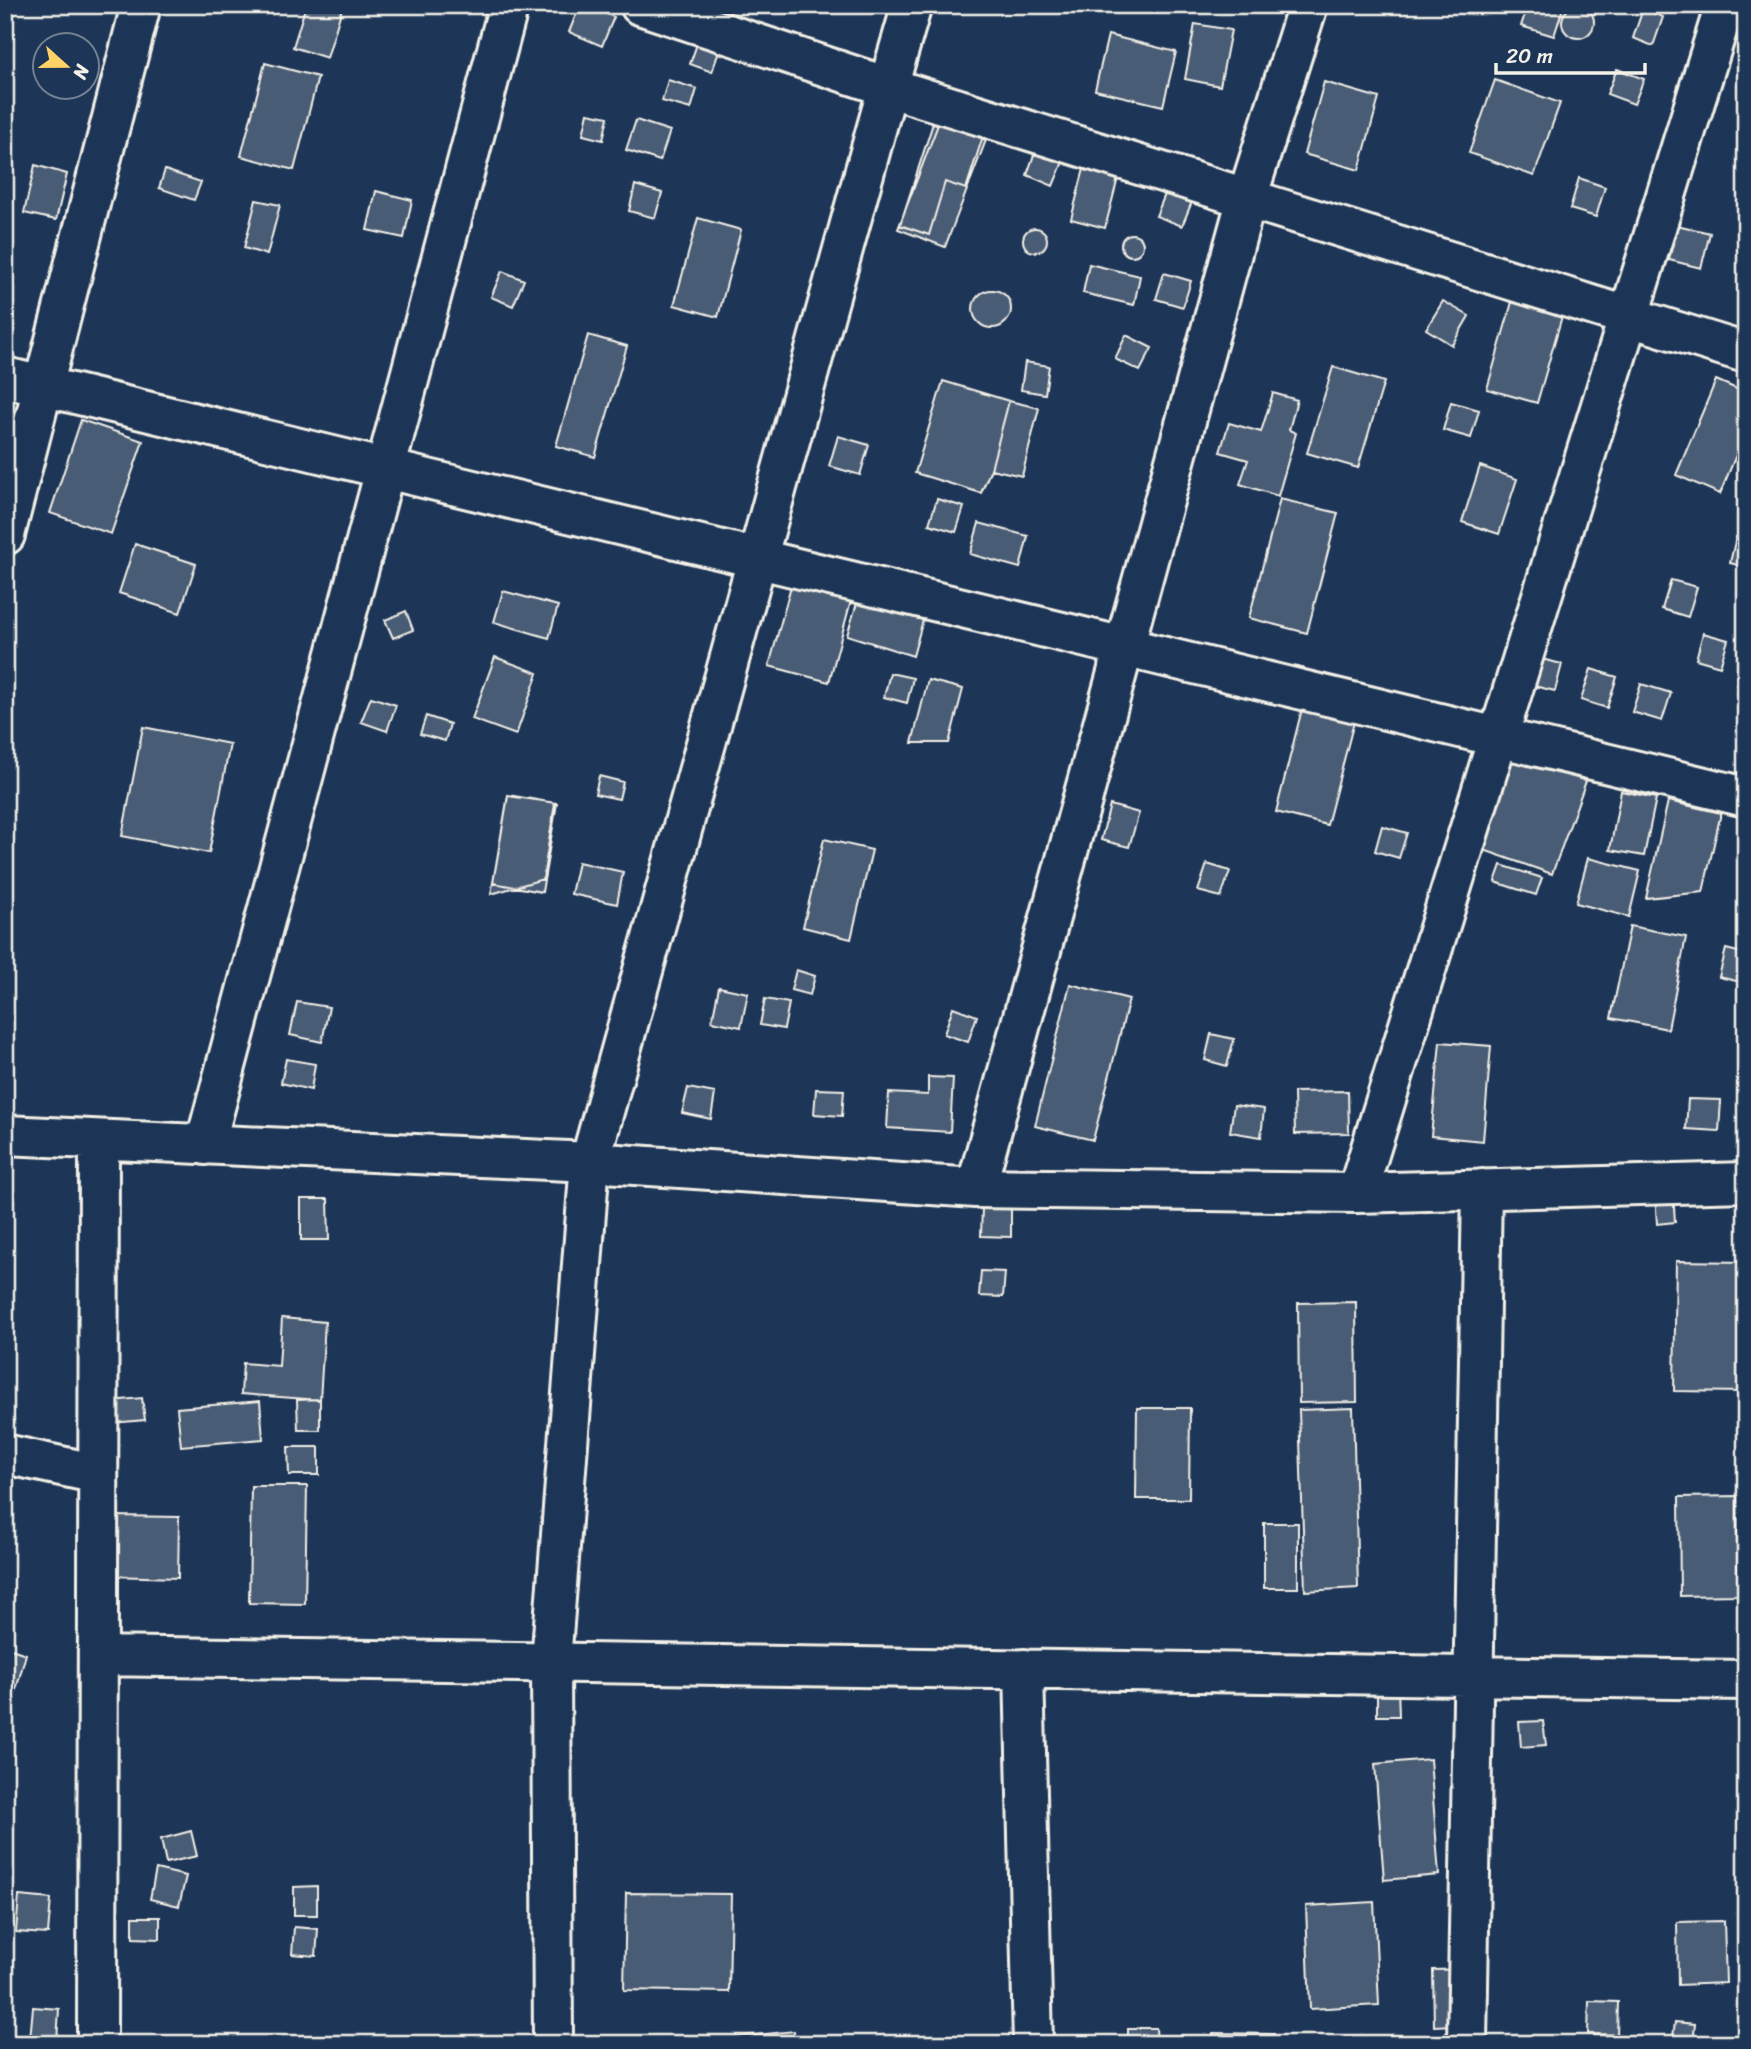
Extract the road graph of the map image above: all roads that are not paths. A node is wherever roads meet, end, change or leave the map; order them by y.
1 (141, 5) edge
2 (509, 5) edge
3 (640, 5) edge
4 (912, 5) edge
5 (1308, 5) edge
6 (1725, 5) edge
7 (888, 87) junction
8 (1247, 198) junction
9 (1629, 317) junction
10 (1746, 353) edge
11 (5, 377) edge
12 (43, 387) junction
13 (386, 469) junction
14 (5, 535) edge
15 (757, 559) junction
16 (1125, 648) junction
17 (1498, 737) junction
18 (1746, 797) edge
19 (5, 1135) edge
20 (99, 1139) junction
21 (205, 1145) junction
22 (590, 1163) junction
23 (1746, 1182) edge
24 (976, 1188) junction
25 (1482, 1189) junction
26 (1357, 1193) junction
27 (5, 1454) edge
28 (98, 1474) junction
29 (98, 1656) junction
30 (551, 1662) junction
31 (1024, 1669) junction
32 (1473, 1676) junction
33 (1746, 1680) edge
34 (96, 2044) edge
35 (553, 2044) edge
36 (1033, 2044) edge
37 (1467, 2044) edge

1 - 12 street
2 - 13 street
3 - 7 street
4 - 7 street
5 - 8 street
6 - 9 street
7 - 8 street
7 - 15 street
8 - 9 street
8 - 16 street
9 - 10 street
9 - 17 street
11 - 12 street
12 - 13 street
12 - 14 street
13 - 15 street
13 - 21 street
15 - 16 street
15 - 22 street
16 - 17 street
16 - 24 street
17 - 18 street
17 - 26 street
19 - 20 street
20 - 21 street
20 - 28 street
21 - 22 street
22 - 24 street
22 - 30 street
23 - 25 street
24 - 26 street
25 - 26 street
25 - 32 street
27 - 28 street
28 - 29 street
29 - 30 street
29 - 34 street
30 - 31 street
30 - 35 street
31 - 32 street
31 - 36 street
32 - 33 street
32 - 37 street

